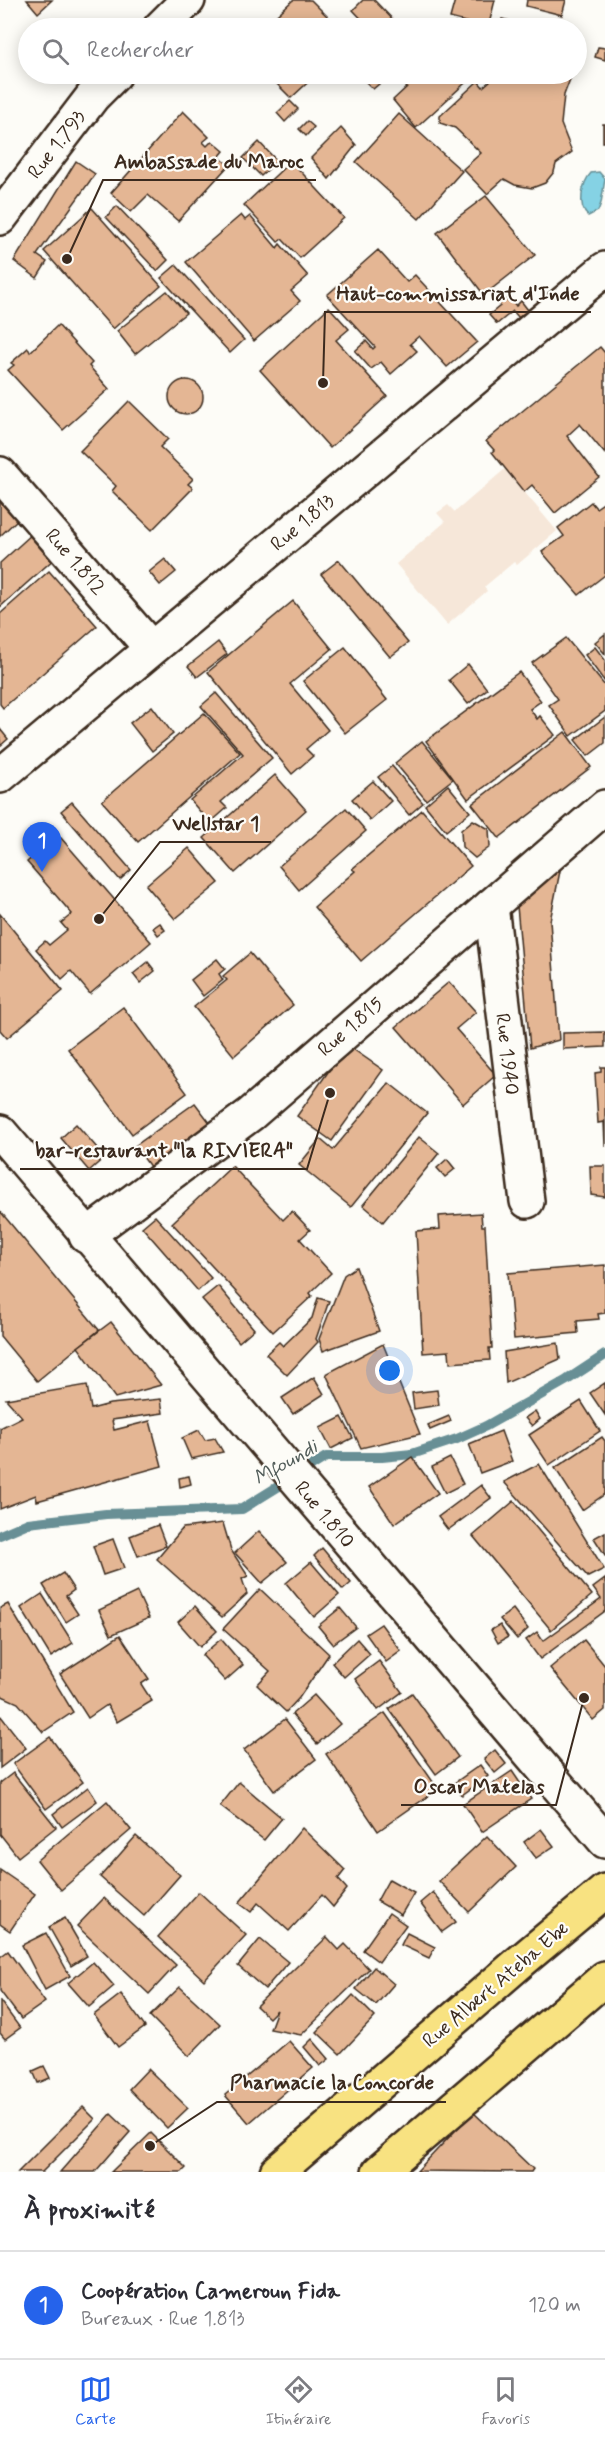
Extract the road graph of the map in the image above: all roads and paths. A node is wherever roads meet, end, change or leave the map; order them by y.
1 (188, 0) edge
2 (170, 18) edge
3 (105, 84) edge
4 (0, 218) edge
5 (605, 269) edge
6 (0, 474) edge
7 (152, 648) junction
8 (0, 776) edge
9 (605, 807) edge
10 (491, 906) junction
11 (1, 1136) edge
12 (526, 1201) dead end
13 (87, 1236) junction
14 (605, 1841) edge
15 (605, 1892) edge
16 (605, 1978) edge
17 (277, 2172) edge
18 (379, 2172) edge

1 - 2 street
3 - 4 street, Rue 1.793
5 - 7 street, Rue 1.813
6 - 7 street, Rue 1.812
7 - 8 street, Rue 1.813
9 - 10 street, Rue 1.815
10 - 12 street, Rue 1.940
10 - 13 street, Rue 1.815
11 - 13 street, Rue 1.810
13 - 14 street, Rue 1.810
15 - 17 highway, Rue Albert Ateba Ebe
16 - 18 highway

